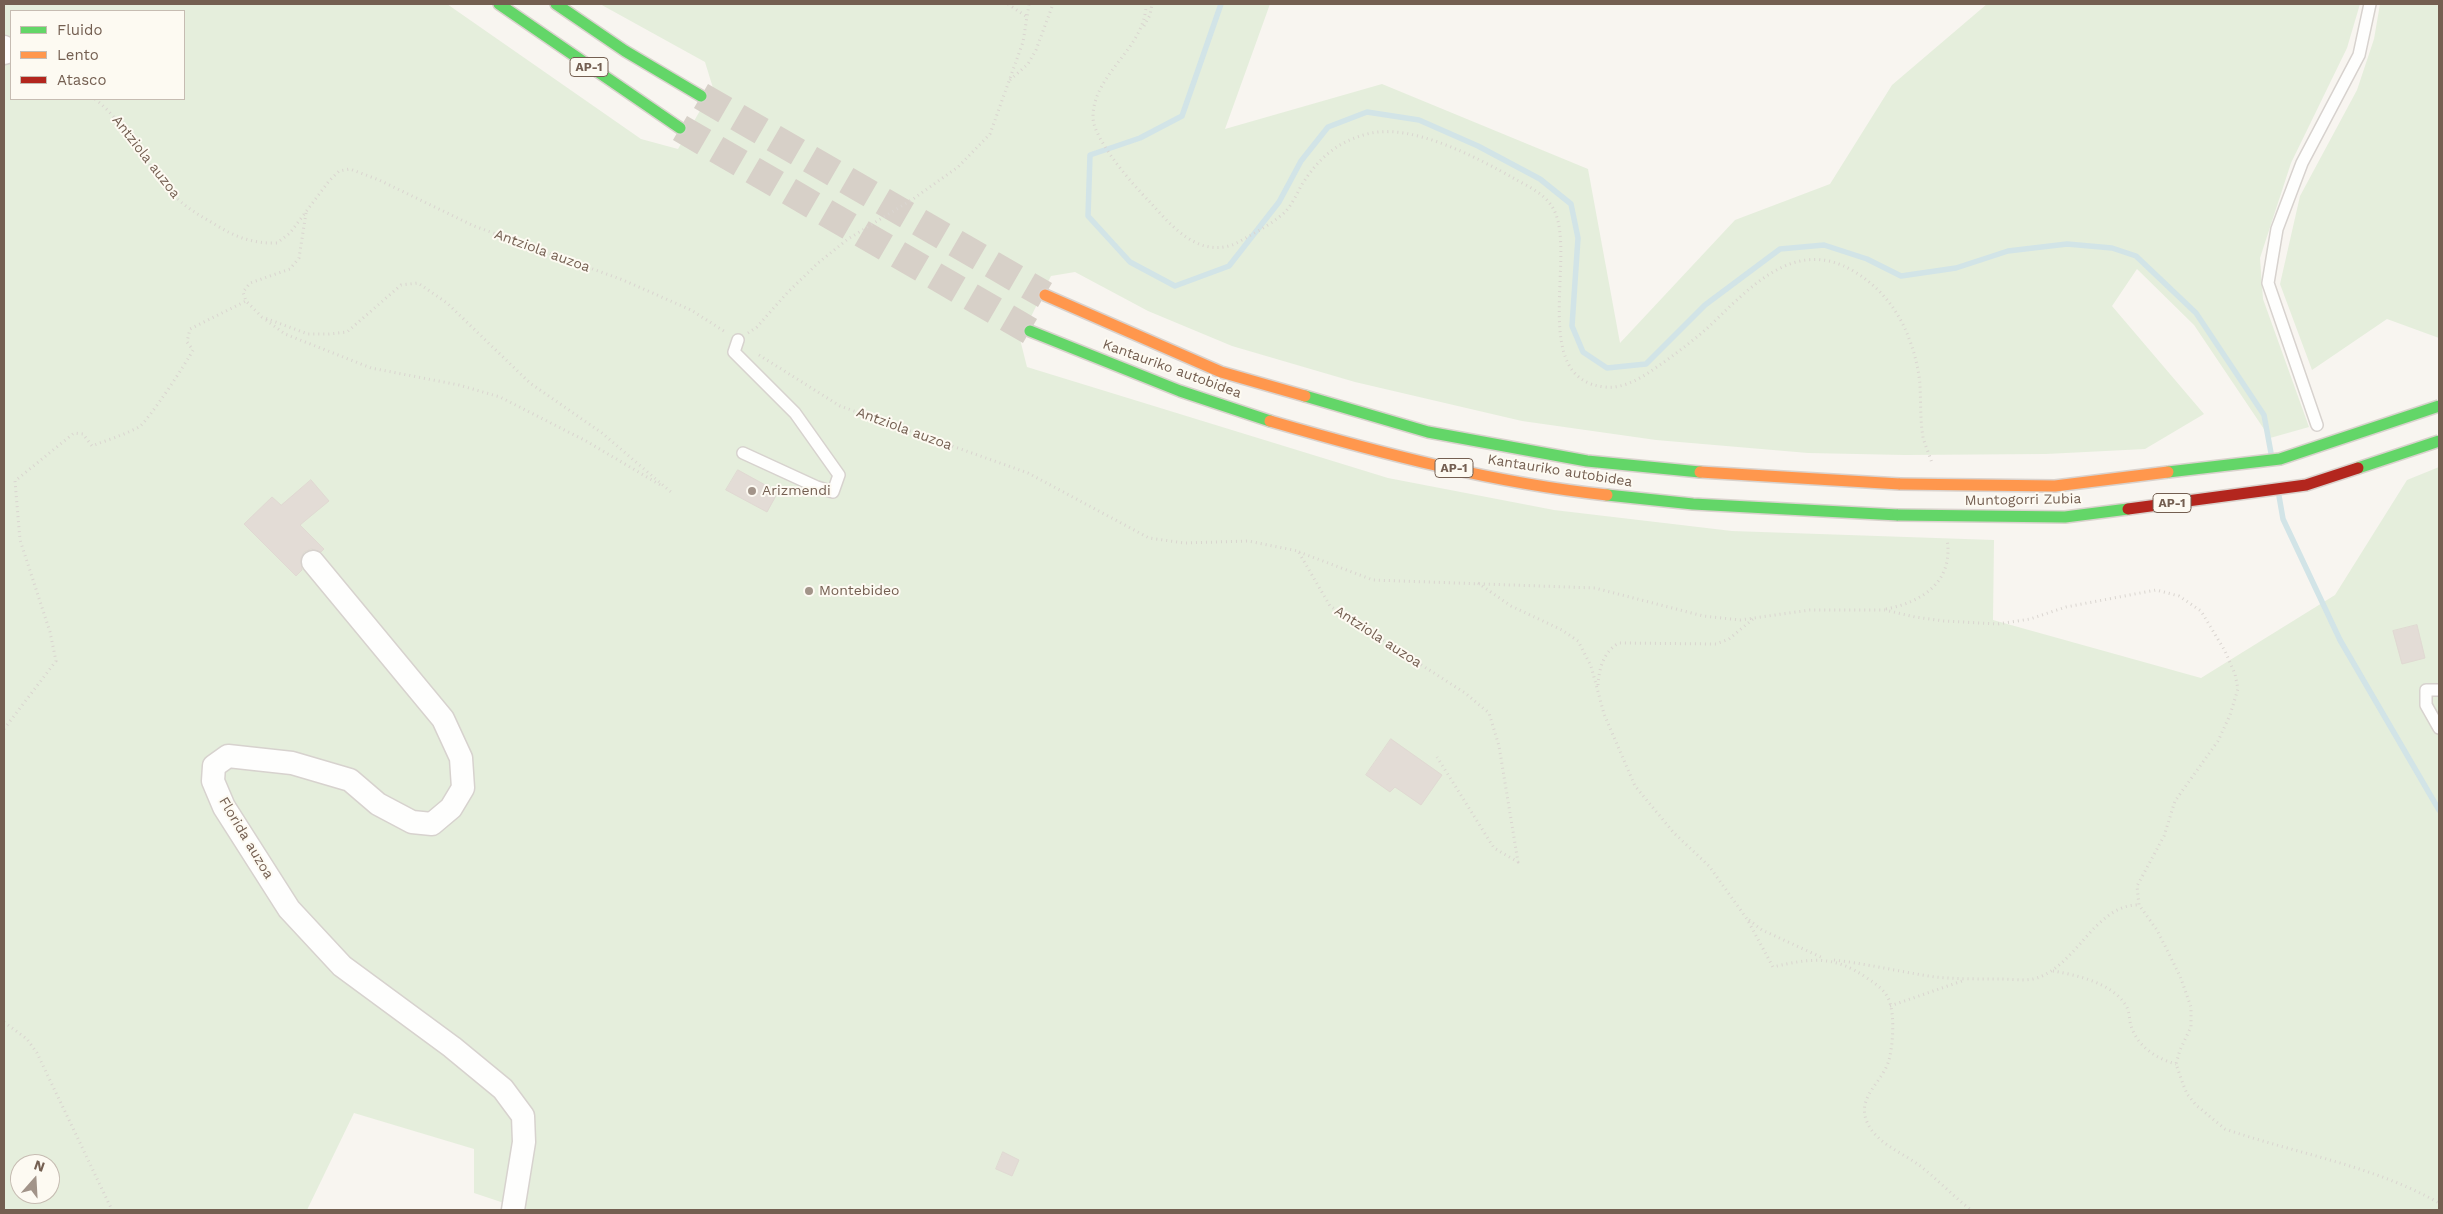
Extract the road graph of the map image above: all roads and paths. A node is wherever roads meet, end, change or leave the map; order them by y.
1 (499, 4) edge
2 (556, 4) edge
3 (1008, 4) edge
4 (1029, 4) edge
5 (1053, 4) edge
6 (1146, 4) edge
7 (1152, 4) edge
8 (2370, 4) edge
9 (1027, 17) junction
10 (1141, 31) junction
11 (1008, 82) junction
12 (700, 96) tunnel mouth
13 (96, 100) edge
14 (680, 128) tunnel mouth
15 (306, 213) junction
16 (1045, 295) tunnel mouth
17 (246, 301) junction
18 (262, 317) junction
19 (1030, 330) tunnel mouth
20 (738, 340) junction
21 (2439, 406) edge
22 (2317, 425) dead end
23 (2439, 441) edge
24 (742, 454) dead end
25 (1934, 470) dead end
26 (1900, 484) joint
27 (1898, 515) joint
28 (1946, 538) dead end
29 (1298, 551) junction
30 (313, 562) dead end
31 (1477, 582) junction
32 (1880, 610) junction
33 (1754, 618) junction
34 (1598, 685) junction
35 (2439, 690) edge
36 (2439, 728) edge
37 (4, 729) edge
38 (1437, 757) dead end
39 (2139, 905) junction
40 (1747, 919) junction
41 (1825, 960) junction
42 (2053, 971) junction
43 (1970, 979) junction
44 (1890, 1006) junction
45 (4, 1022) edge
46 (2176, 1064) junction
47 (2439, 1203) edge
48 (112, 1210) edge
49 (513, 1210) edge
50 (1970, 1210) edge

1 - 14 highway, AP-1
2 - 12 highway, AP-1
3 - 9 path
4 - 9 path
5 - 11 path
6 - 10 path
7 - 10 path
8 - 22 lane
9 - 11 path
10 - 25 path
11 - 20 path
13 - 15 path, Antziola auzoa
15 - 17 path
15 - 20 path, Antziola auzoa
16 - 26 highway, Kantauriko autobidea / AP-1
17 - 18 path
17 - 37 path
18 - 18 path
19 - 27 highway, Kantauriko autobidea / AP-1
20 - 24 lane
20 - 29 path, Antziola auzoa
21 - 26 highway, Muntogorri Zubia / AP-1, bridge
23 - 27 highway, Muntogorri Zubia / AP-1, bridge
28 - 32 path
29 - 31 path
29 - 38 path, Antziola auzoa
30 - 49 street, Florida auzoa
31 - 33 path
31 - 34 path
32 - 33 path
32 - 39 path
33 - 34 path
34 - 40 path
35 - 36 lane
39 - 42 path
39 - 46 path
40 - 41 path
40 - 41 path
41 - 43 path
41 - 44 path
42 - 43 path
42 - 46 path
43 - 44 path
44 - 50 path
45 - 48 path
46 - 47 path

